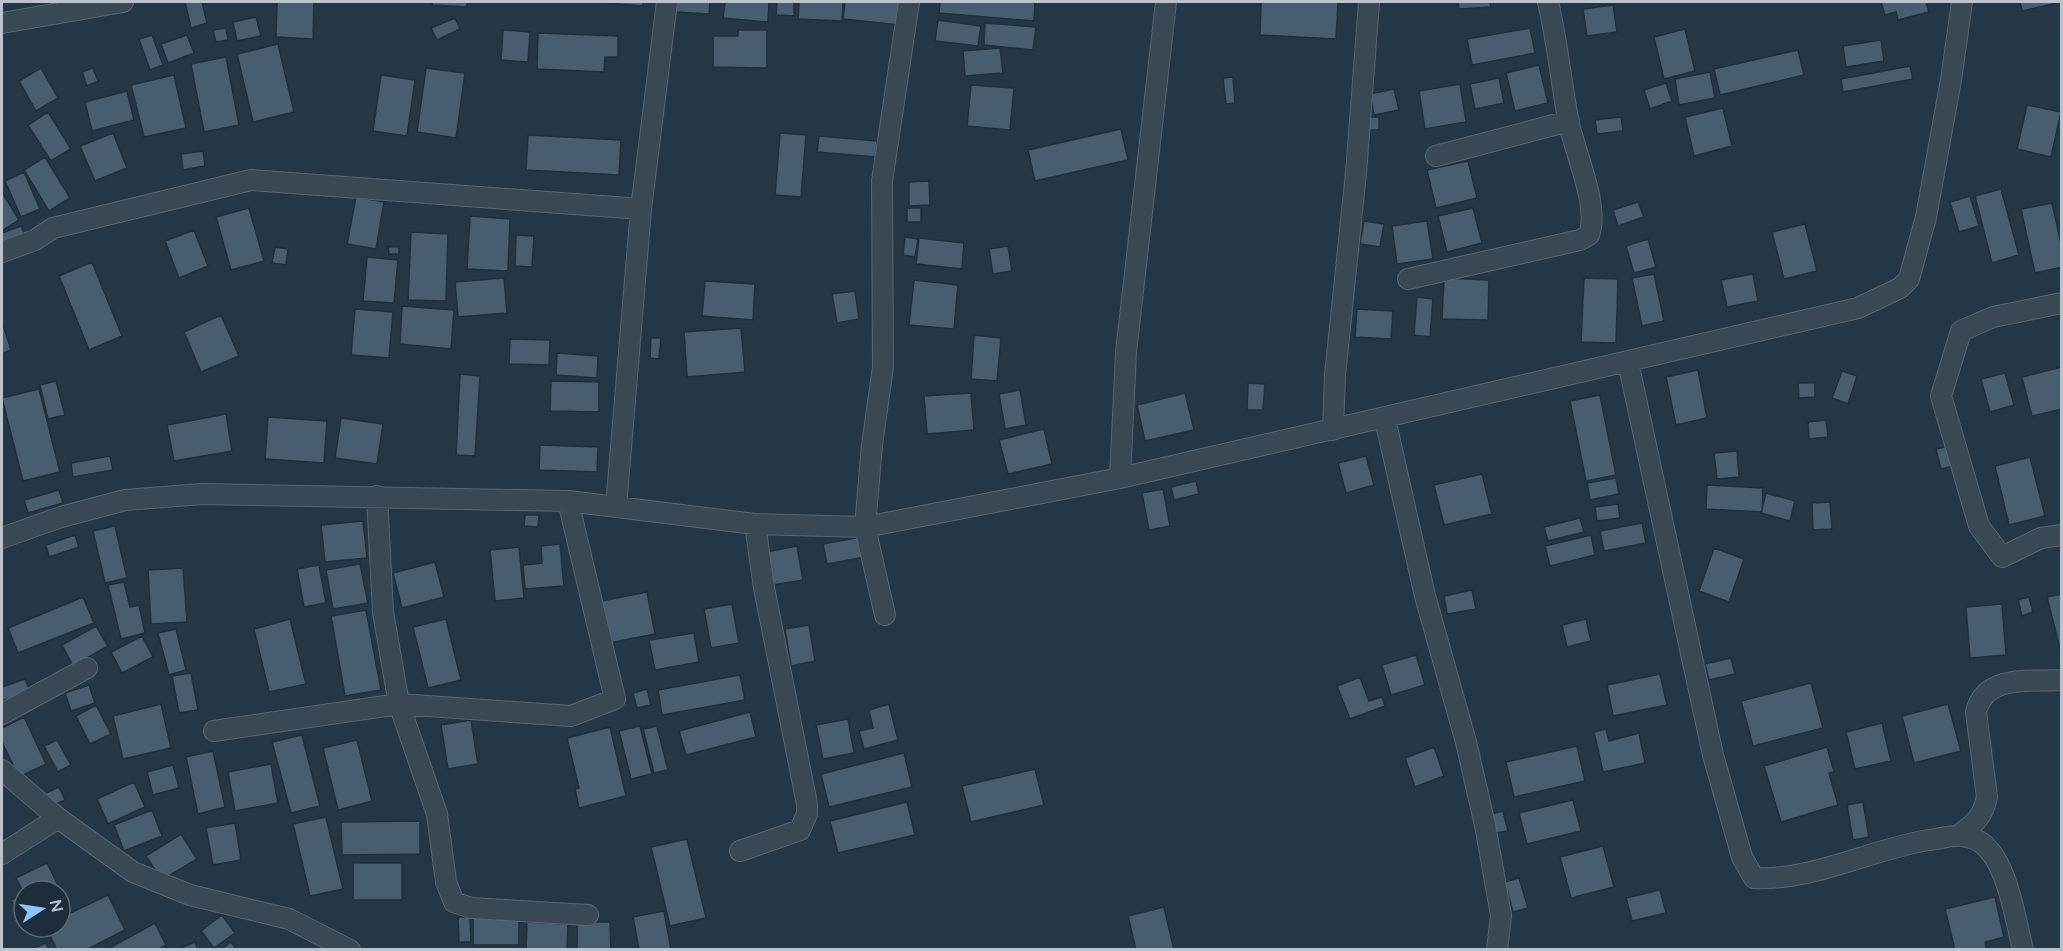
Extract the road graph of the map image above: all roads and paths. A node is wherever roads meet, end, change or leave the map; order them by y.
1 (123, 2) edge
2 (667, 2) edge
3 (909, 2) edge
4 (1166, 2) edge
5 (1369, 2) edge
6 (1548, 2) edge
7 (1962, 2) edge
8 (2, 23) edge
9 (1569, 121) junction
10 (1436, 156) dead end
11 (641, 209) junction
12 (2, 252) edge
13 (1408, 279) dead end
14 (2061, 303) edge
15 (1628, 362) junction
16 (1385, 419) junction
17 (1334, 430) junction
18 (1120, 478) junction
19 (377, 496) junction
20 (568, 501) junction
21 (616, 507) junction
22 (755, 524) junction
23 (865, 527) junction
24 (2061, 535) edge
25 (2, 538) edge
26 (885, 615) dead end
27 (87, 668) dead end
28 (2061, 680) edge
29 (399, 704) junction
30 (2, 714) edge
31 (214, 731) dead end
32 (2, 770) edge
33 (58, 818) junction
34 (1959, 836) junction
35 (740, 851) dead end
36 (2, 854) edge
37 (588, 915) dead end
38 (350, 950) edge
39 (1497, 950) edge
40 (2023, 950) edge

1 - 8 street
2 - 11 street
3 - 23 street
4 - 18 street
5 - 17 street
6 - 9 street
7 - 15 street
9 - 10 street
9 - 13 street
11 - 12 street
11 - 21 street
14 - 24 street
15 - 16 street
15 - 34 street
16 - 17 street
16 - 39 street
17 - 18 street
18 - 23 street
19 - 20 street
19 - 25 street
19 - 29 street
20 - 21 street
20 - 29 street
21 - 22 street
22 - 23 street
22 - 35 street
23 - 26 street
27 - 30 street
28 - 34 street
29 - 31 street
29 - 37 street
32 - 33 street
33 - 36 street
33 - 38 street
34 - 40 street

